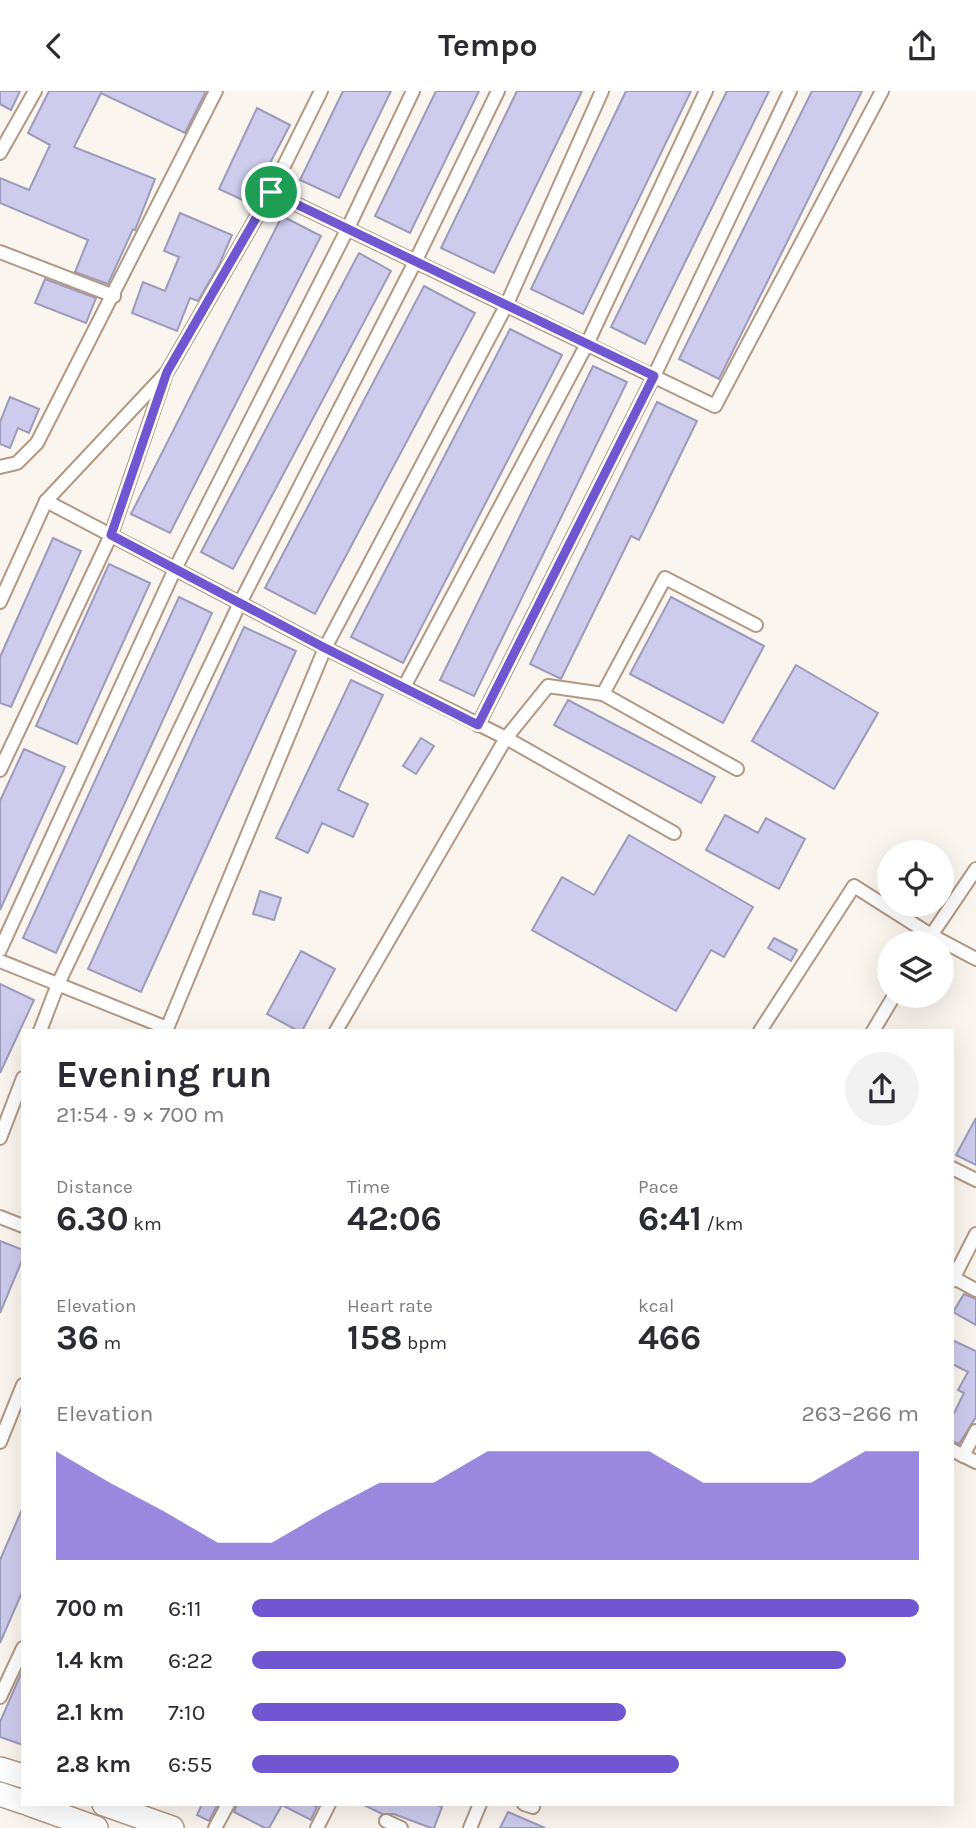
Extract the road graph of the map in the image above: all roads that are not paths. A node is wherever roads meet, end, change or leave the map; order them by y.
1 (35, 91) edge
2 (216, 91) edge
3 (321, 91) edge
4 (413, 91) edge
5 (498, 91) edge
6 (603, 91) edge
7 (706, 91) edge
8 (790, 91) edge
9 (881, 91) edge
10 (0, 153) edge
11 (271, 192) junction
12 (347, 230) junction
13 (0, 252) edge
14 (415, 262) junction
15 (114, 296) junction
16 (506, 306) junction
17 (587, 344) junction
18 (167, 372) junction
19 (654, 376) junction
20 (0, 467) edge
21 (46, 501) junction
22 (111, 535) junction
23 (175, 569) junction
24 (0, 602) edge
25 (240, 603) junction
26 (756, 625) dead end
27 (325, 648) junction
28 (404, 687) junction
29 (603, 694) junction
30 (478, 725) junction
31 (506, 739) junction
32 (737, 769) dead end
33 (0, 770) edge
34 (674, 833) dead end
35 (976, 869) edge
36 (918, 931) edge
37 (934, 931) edge
38 (0, 950) edge
39 (954, 950) edge
40 (976, 959) edge
41 (0, 961) edge
42 (58, 984) junction
43 (887, 1008) edge
44 (41, 1029) edge
45 (164, 1029) edge
46 (166, 1029) edge
47 (337, 1029) edge
48 (761, 1029) edge
49 (874, 1029) edge
50 (21, 1083) edge
51 (0, 1138) edge
52 (954, 1169) edge
53 (976, 1180) edge
54 (0, 1217) edge
55 (21, 1225) edge
56 (976, 1234) edge
57 (954, 1276) edge
58 (954, 1279) edge
59 (976, 1290) edge
60 (21, 1390) edge
61 (976, 1431) edge
62 (0, 1442) edge
63 (957, 1453) edge
64 (976, 1462) edge
65 (21, 1652) edge
66 (0, 1697) edge
67 (0, 1769) edge
68 (21, 1775) edge
69 (0, 1794) edge
70 (21, 1801) edge
71 (32, 1806) edge
72 (109, 1806) edge
73 (227, 1806) edge
74 (329, 1806) edge
75 (479, 1806) edge
76 (54, 1821) edge
77 (386, 1821) dead end
78 (96, 1828) edge
79 (172, 1828) edge
80 (215, 1828) edge
81 (317, 1828) edge
82 (401, 1828) edge
83 (470, 1828) edge

1 - 10 street
2 - 15 street
3 - 11 street
4 - 12 street
5 - 14 street
6 - 16 street
7 - 17 street
8 - 19 street
9 - 19 street
11 - 12 street
11 - 18 street
12 - 14 street
12 - 23 street
13 - 15 street
14 - 16 street
14 - 25 street
15 - 20 street
16 - 17 street
16 - 27 street
17 - 19 street
17 - 28 street
18 - 21 street
18 - 22 street
19 - 30 street
21 - 22 street
21 - 24 street
22 - 23 street
22 - 33 street
23 - 25 street
23 - 38 street
25 - 27 street
25 - 42 street
26 - 29 street
27 - 28 street
27 - 46 street
28 - 30 street
29 - 31 street
29 - 32 street
30 - 31 street
31 - 34 street
31 - 47 street
35 - 37 street
36 - 48 street
39 - 40 street
41 - 42 street
42 - 44 street
42 - 45 street
43 - 49 street
50 - 51 street
52 - 53 street
54 - 55 street
56 - 57 street
58 - 59 street
60 - 62 street
61 - 63 street
63 - 64 street
65 - 66 street
67 - 68 highway
69 - 70 highway
71 - 76 highway
72 - 79 highway
73 - 80 street
74 - 81 street
75 - 83 street
76 - 78 highway
77 - 82 street

